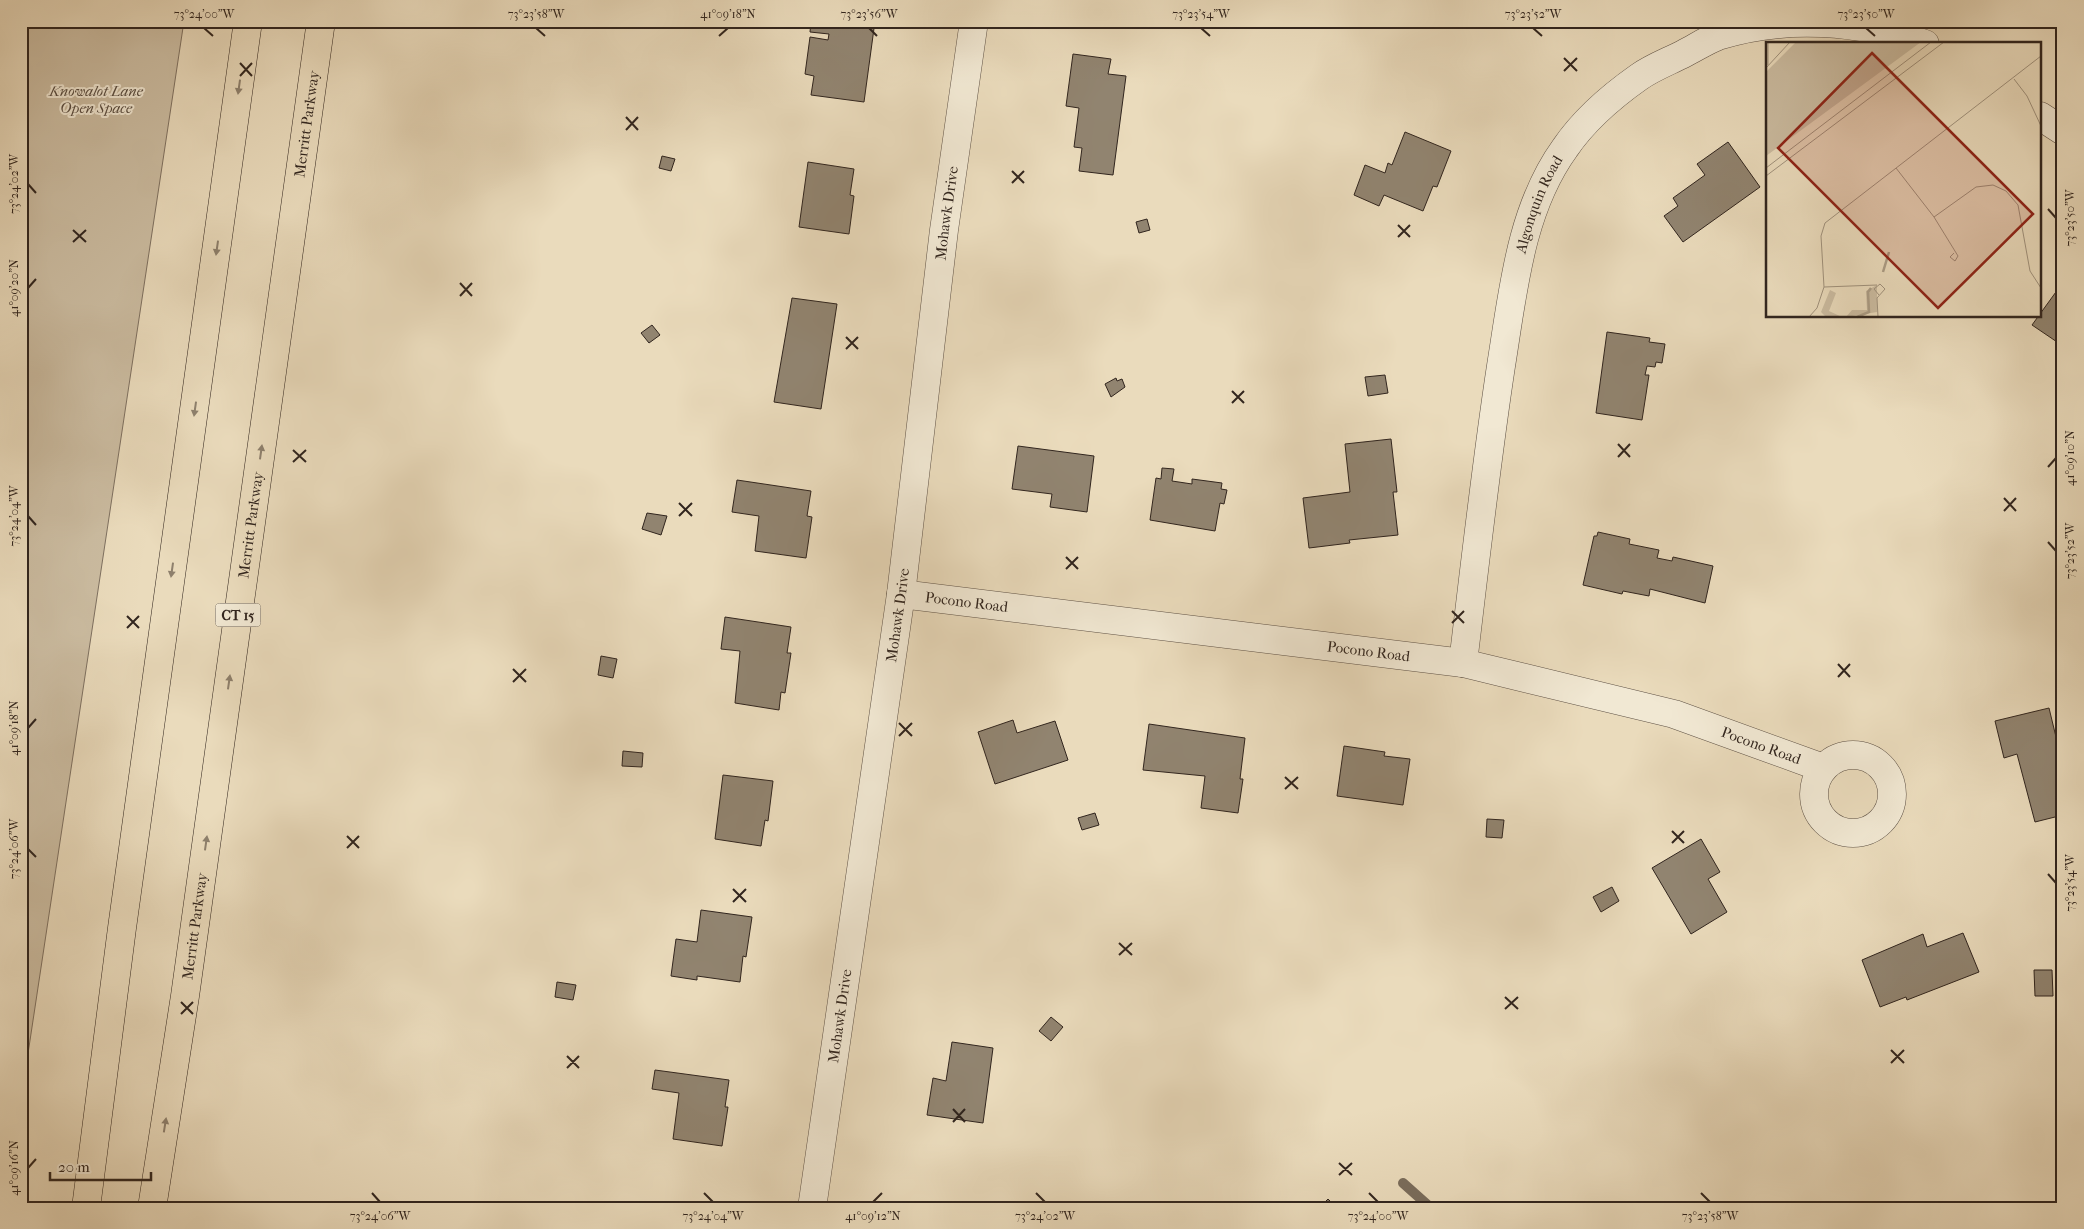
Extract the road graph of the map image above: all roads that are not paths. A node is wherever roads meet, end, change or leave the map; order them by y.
1 (248, 21) edge
2 (321, 21) edge
3 (974, 21) edge
4 (1920, 42) edge
5 (2042, 117) edge
6 (2063, 131) edge
7 (901, 594) junction
8 (1463, 663) junction
9 (1823, 768) dead end
10 (86, 1208) edge
11 (152, 1208) edge
12 (812, 1208) edge

1 -> 10 highway
11 -> 2 highway, Merritt Parkway / CT 15
3 - 7 street, Mohawk Drive
4 - 8 street, Algonquin Road
5 - 6 street
7 - 8 street, Pocono Road
7 - 12 street, Mohawk Drive
8 - 9 street, Pocono Road

